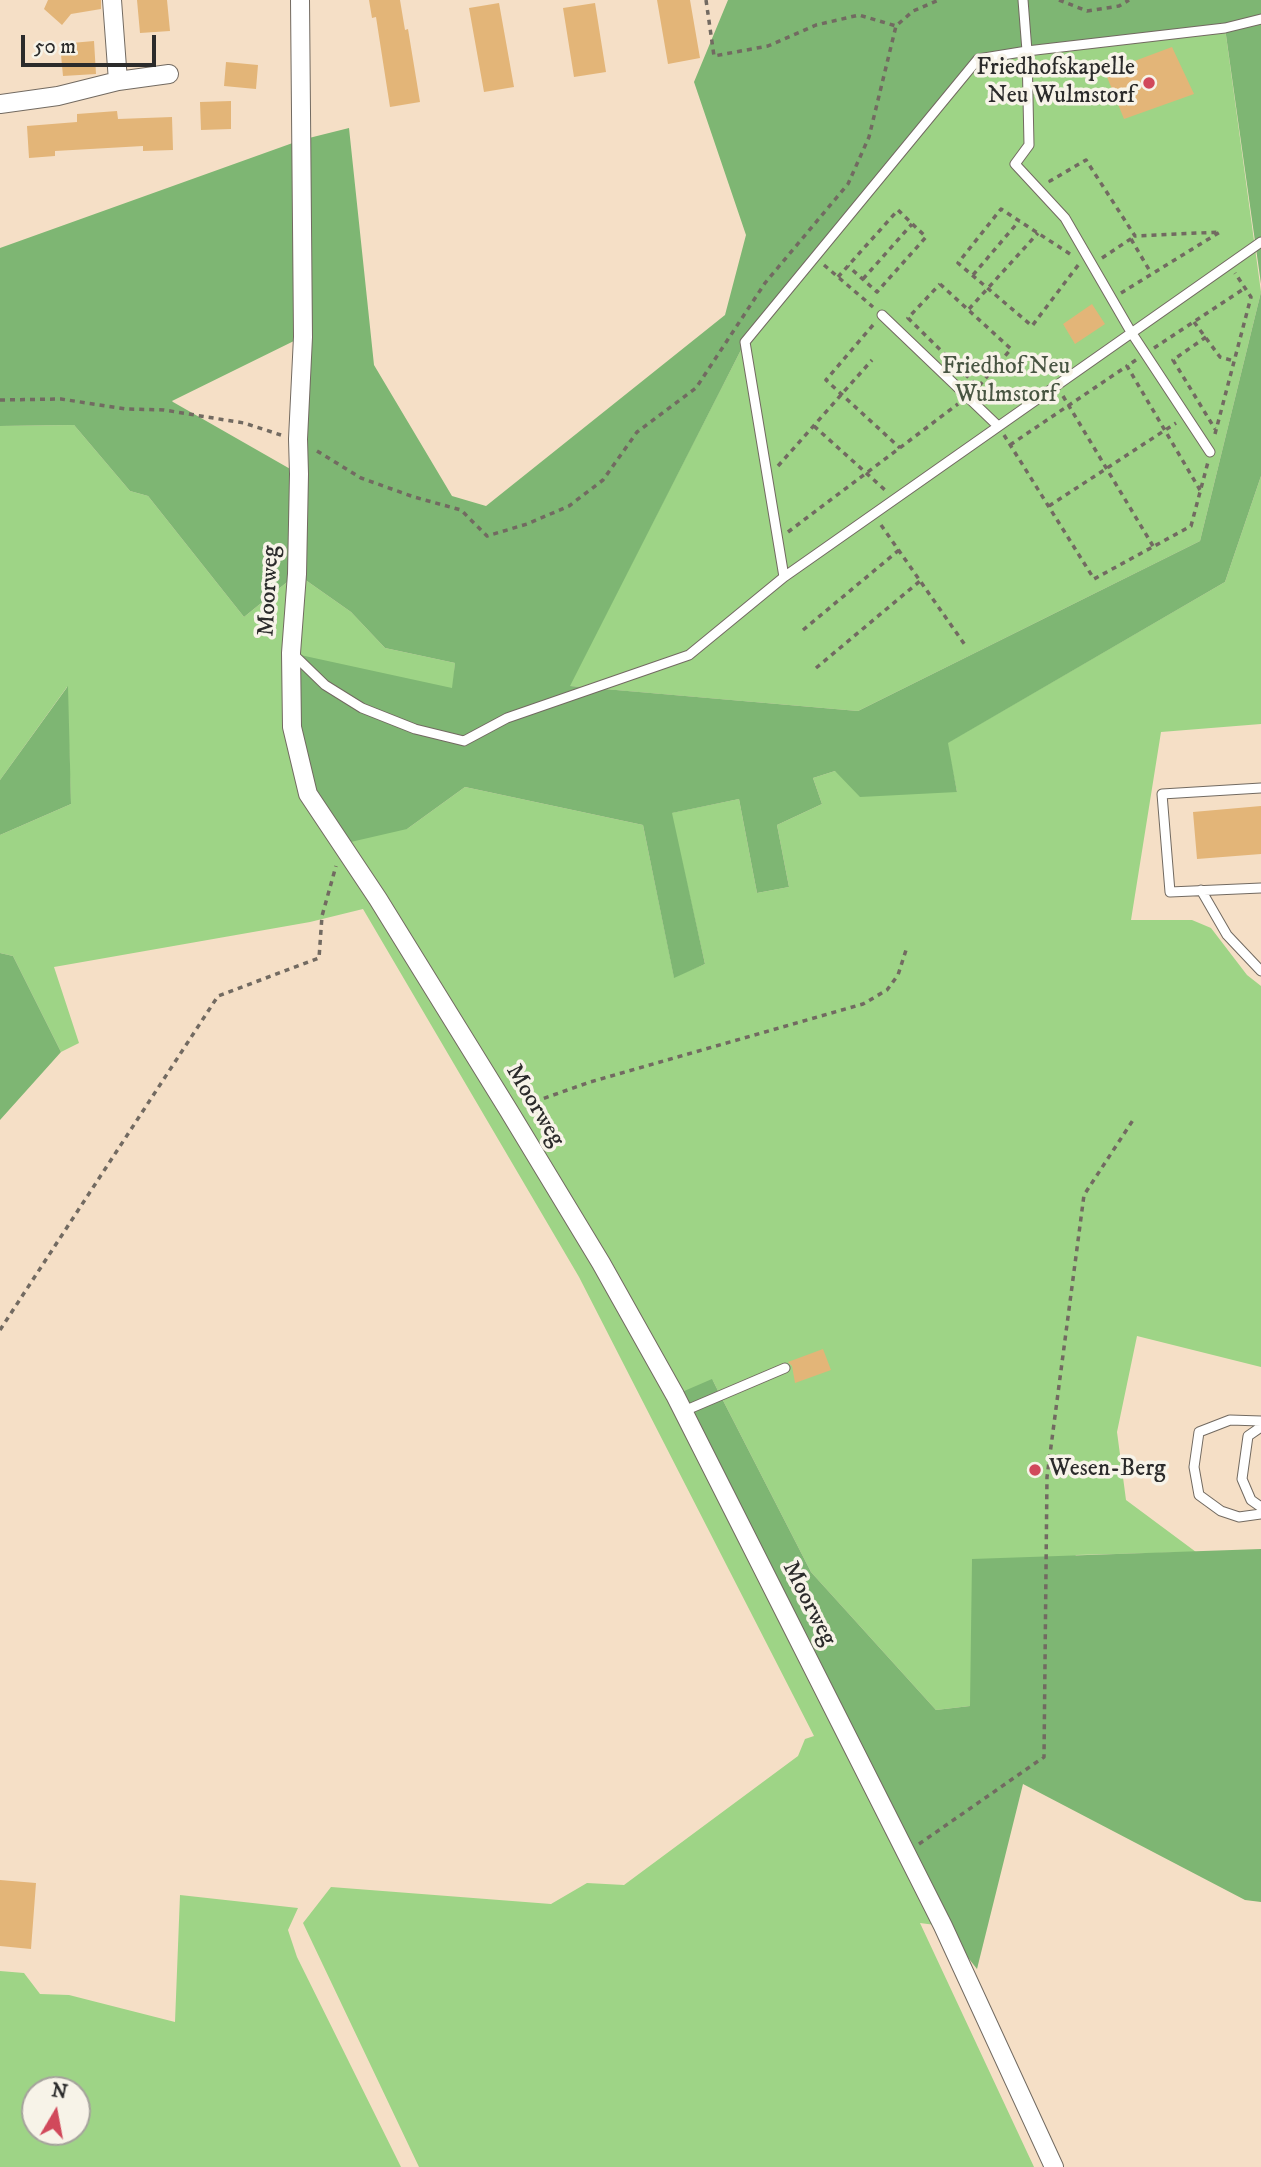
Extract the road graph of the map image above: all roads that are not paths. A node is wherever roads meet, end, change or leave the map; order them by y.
1 (113, 0) edge
2 (300, 0) edge
3 (1023, 0) edge
4 (1261, 19) edge
5 (1027, 51) junction
6 (169, 74) dead end
7 (118, 81) junction
8 (0, 104) edge
9 (1261, 242) edge
10 (882, 315) road end
11 (1131, 331) junction
12 (998, 426) junction
13 (1210, 452) road end
14 (785, 578) junction
15 (291, 653) junction
16 (1261, 788) edge
17 (1261, 888) edge
18 (1201, 890) junction
19 (1261, 971) edge
20 (785, 1368) dead end
21 (684, 1411) junction
22 (1261, 1421) edge
23 (1261, 1427) edge
24 (1261, 1507) edge
25 (1261, 1514) edge
26 (1054, 2167) edge

1 - 7 street
2 - 15 street, Moorweg
3 - 5 lane
4 - 5 lane
5 - 11 lane
5 - 14 lane
6 - 7 street
7 - 8 street
9 - 11 lane
10 - 12 lane
11 - 12 lane
11 - 13 lane
12 - 14 lane
14 - 15 lane
15 - 21 street, Moorweg
16 - 18 lane
17 - 18 lane
18 - 19 lane
20 - 21 lane
21 - 26 street, Moorweg
22 - 25 lane
23 - 24 lane

